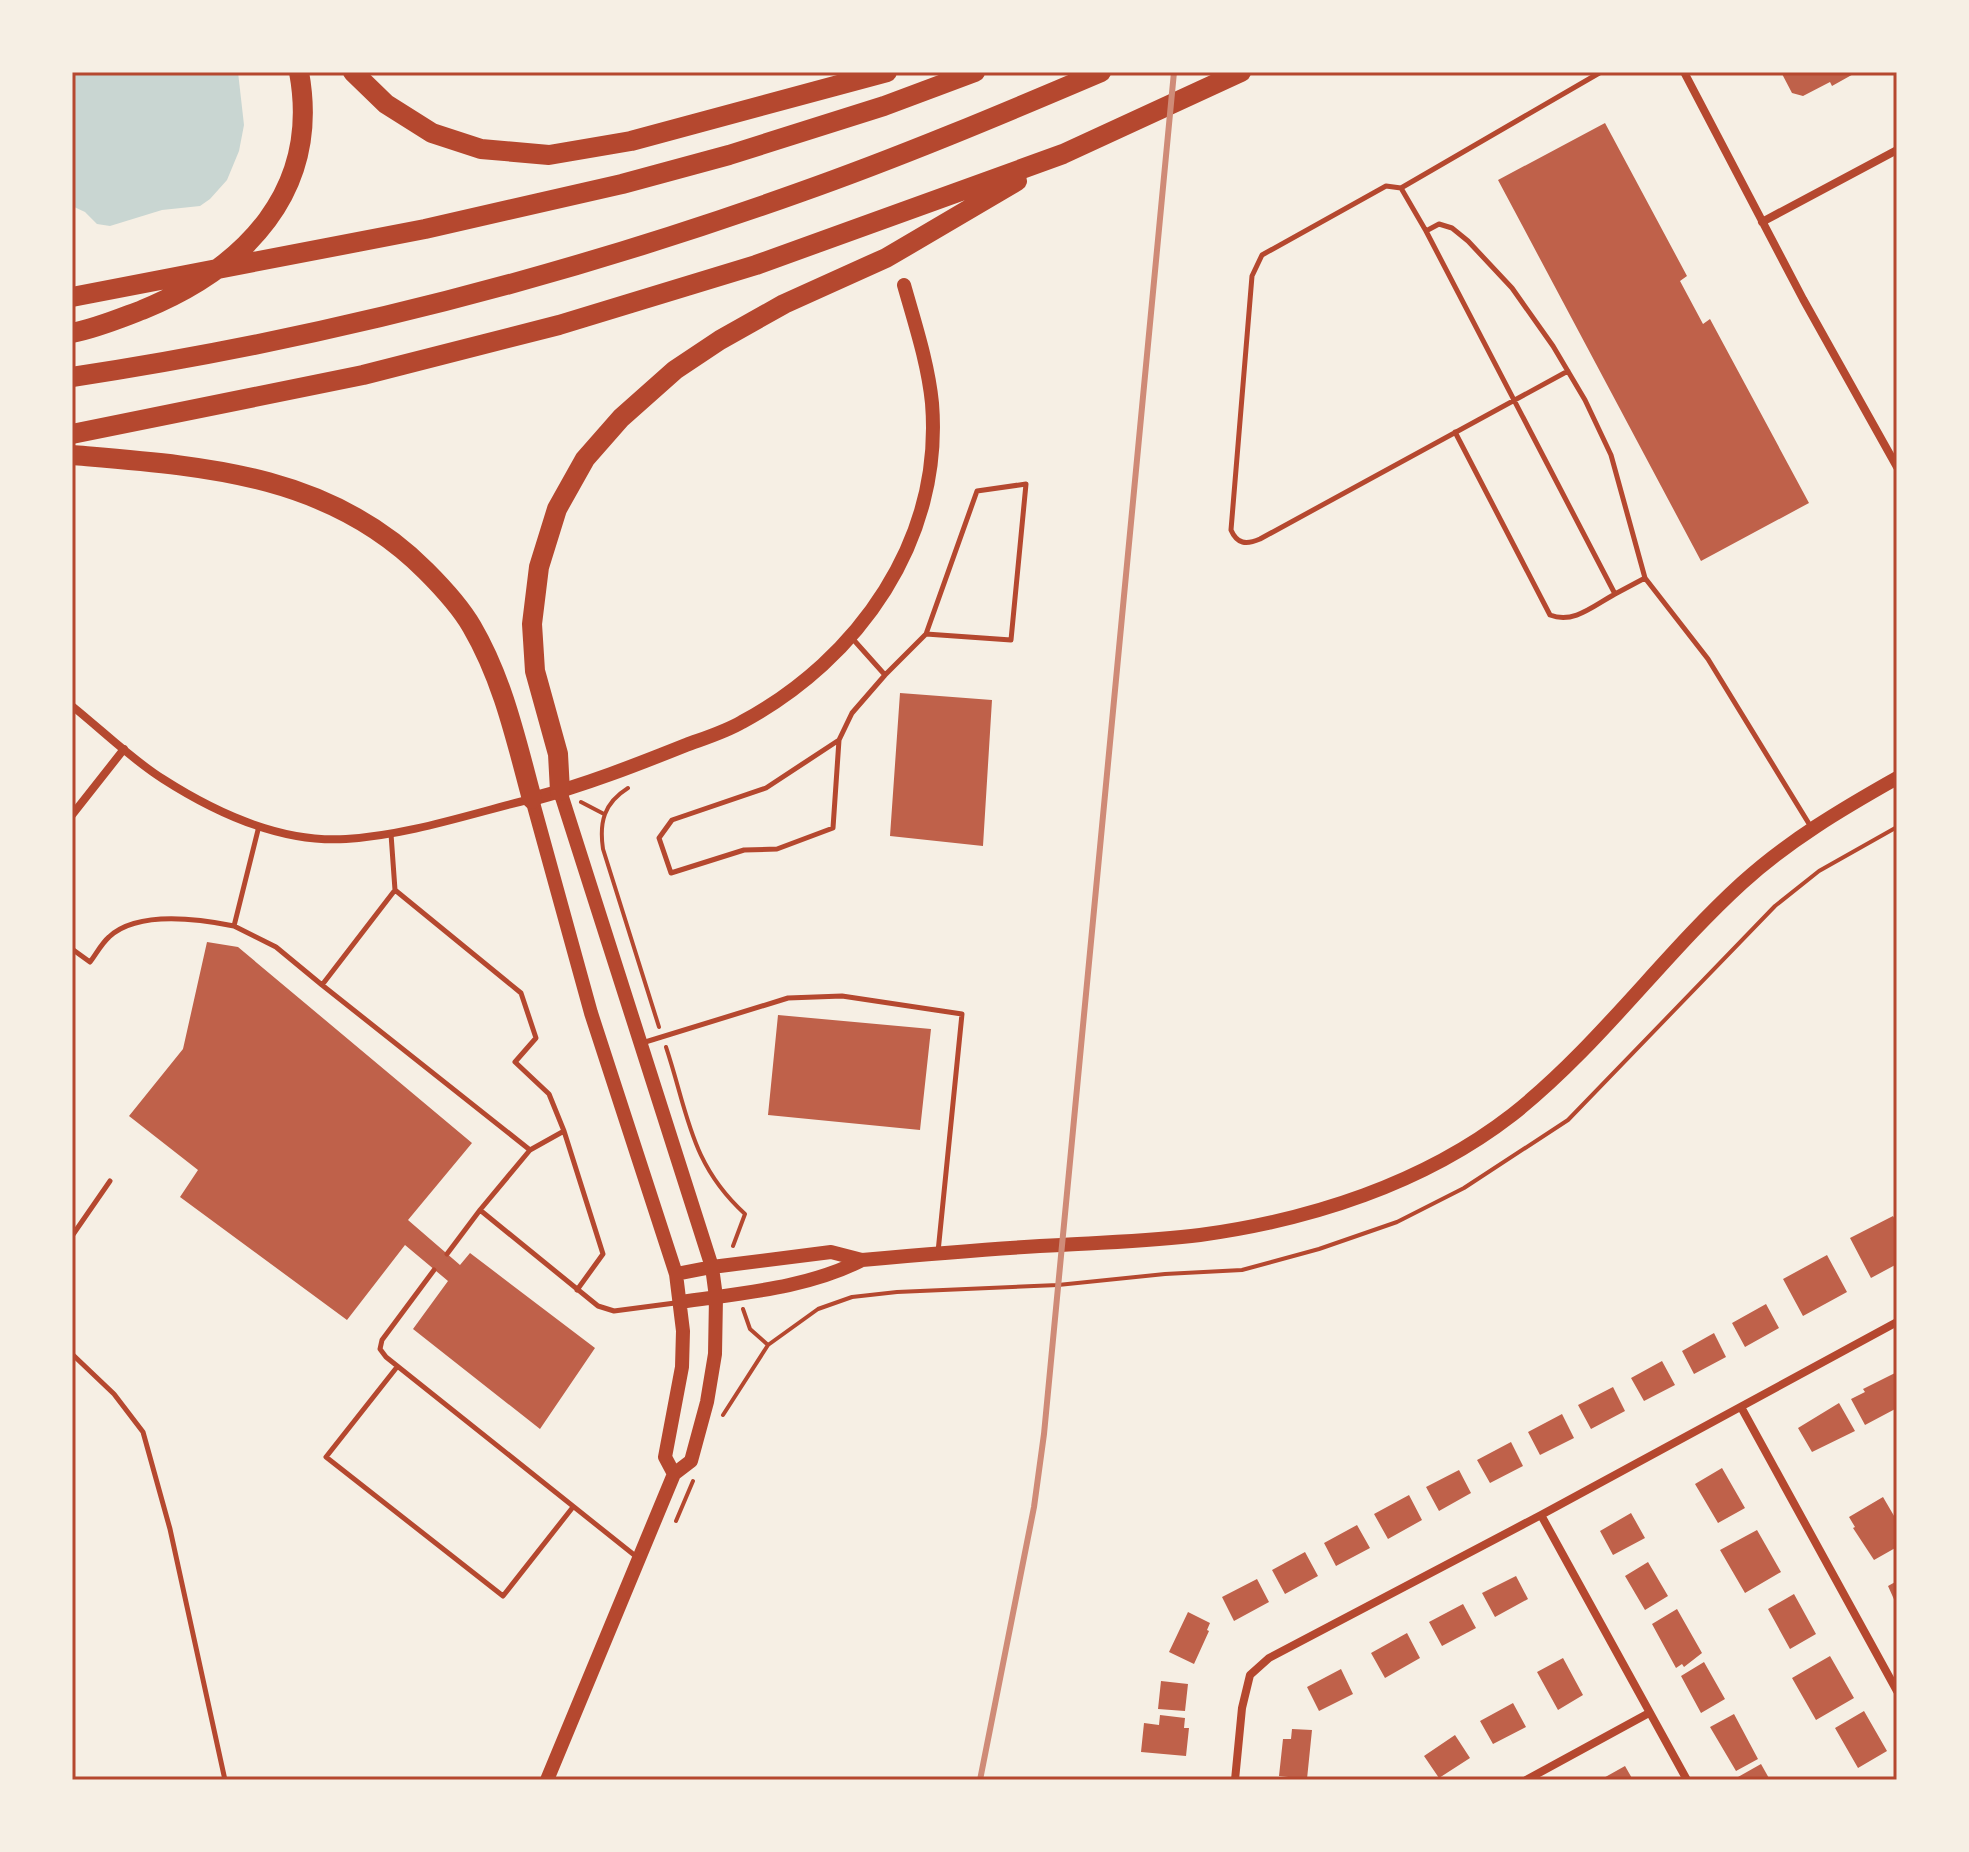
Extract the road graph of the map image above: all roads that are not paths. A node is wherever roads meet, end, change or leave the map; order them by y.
1 (299, 72) edge
2 (353, 72) edge
3 (887, 72) edge
4 (975, 72) edge
5 (1101, 72) edge
6 (1241, 72) edge
7 (1601, 72) edge
8 (1684, 72) edge
9 (1897, 150) edge
10 (1063, 154) junction
11 (1401, 188) junction
12 (1762, 222) junction
13 (1426, 231) junction
14 (904, 285) dead end
15 (79, 296) edge
16 (72, 333) edge
17 (1568, 371) junction
18 (72, 377) edge
19 (1514, 401) junction
20 (1455, 432) junction
21 (72, 434) edge
22 (72, 455) edge
23 (1897, 467) edge
24 (1645, 578) junction
25 (1615, 594) junction
26 (926, 634) junction
27 (851, 638) junction
28 (885, 675) junction
29 (72, 706) edge
30 (839, 740) junction
31 (124, 749) junction
32 (1897, 778) edge
33 (560, 791) junction
34 (532, 799) junction
35 (72, 815) edge
36 (259, 826) junction
37 (1812, 828) junction
38 (391, 832) junction
39 (395, 890) junction
40 (234, 926) junction
41 (72, 949) edge
42 (322, 985) junction
43 (641, 1043) junction
44 (564, 1131) junction
45 (530, 1150) junction
46 (110, 1181) dead end
47 (480, 1210) junction
48 (72, 1236) edge
49 (938, 1253) junction
50 (447, 1254) dead end
51 (862, 1260) junction
52 (712, 1267) junction
53 (434, 1270) dead end
54 (676, 1274) junction
55 (577, 1290) junction
56 (716, 1297) junction
57 (681, 1302) junction
58 (1897, 1322) edge
59 (72, 1354) edge
60 (397, 1367) junction
61 (1741, 1407) junction
62 (674, 1474) junction
63 (573, 1507) junction
64 (1541, 1515) junction
65 (639, 1559) junction
66 (1897, 1691) edge
67 (1649, 1713) junction
68 (225, 1780) edge
69 (547, 1780) edge
70 (1235, 1780) edge
71 (1526, 1780) edge
72 (1687, 1780) edge

1 - 16 highway
2 - 3 highway
4 - 15 highway
5 - 18 highway
6 - 10 highway
7 - 11 lane
8 - 12 street
9 - 12 street
10 - 21 highway
10 - 33 highway
11 - 13 lane
11 - 20 lane
12 - 23 street
13 - 17 lane
13 - 19 lane
14 - 27 street
17 - 19 lane
17 - 24 lane
19 - 20 lane
19 - 25 lane
20 - 25 lane
22 - 34 highway
24 - 25 lane
24 - 37 lane
26 - 26 lane
26 - 28 lane
27 - 28 lane
27 - 33 street
28 - 30 lane
29 - 31 street
30 - 30 lane
31 - 35 street
31 - 36 street
32 - 37 street
33 - 34 street
33 - 43 street
34 - 38 street
34 - 54 street
36 - 38 street
36 - 40 lane
37 - 49 street
38 - 39 lane
39 - 42 lane
39 - 44 lane
40 - 41 lane
40 - 42 lane
42 - 45 lane
43 - 49 lane
43 - 52 street
44 - 45 lane
44 - 55 lane
45 - 47 lane
46 - 48 lane
47 - 50 lane
47 - 55 lane
49 - 51 street
51 - 52 street
51 - 56 street
52 - 54 street
52 - 56 street
53 - 60 lane
54 - 57 street
55 - 57 lane
56 - 57 street
56 - 62 street
57 - 62 street
58 - 61 street
59 - 68 lane
60 - 63 lane
60 - 63 lane
61 - 64 street
61 - 66 street
62 - 65 street
63 - 65 lane
64 - 67 street
64 - 70 street
65 - 69 street
67 - 71 street
67 - 72 street

